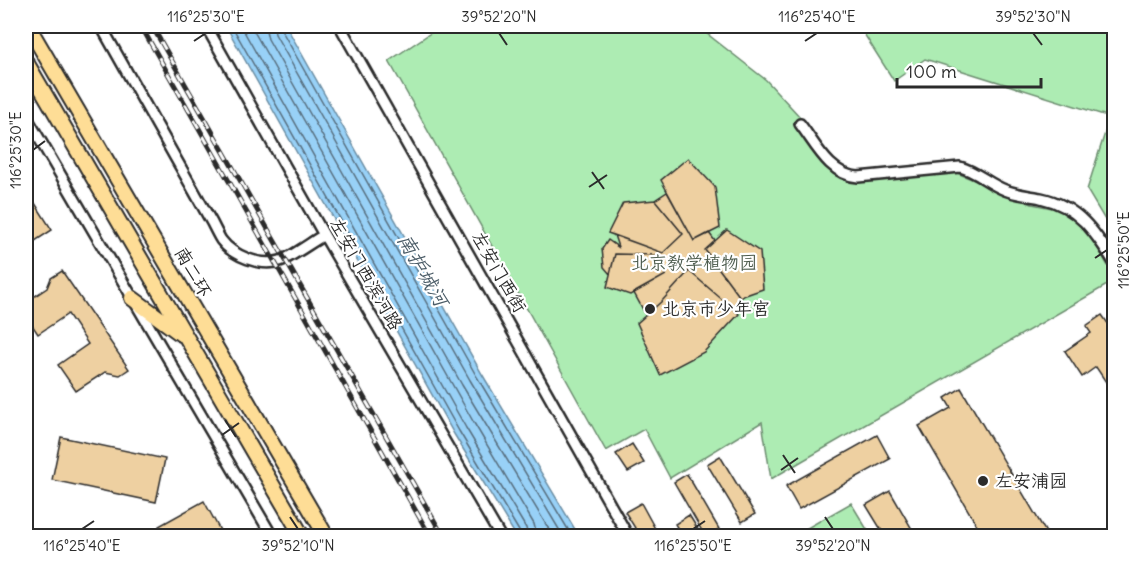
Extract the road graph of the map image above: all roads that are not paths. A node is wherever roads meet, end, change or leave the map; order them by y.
1 (28, 26) edge
2 (101, 26) edge
3 (206, 26) edge
4 (340, 26) edge
5 (26, 62) edge
6 (26, 116) edge
7 (800, 124) dead end
8 (324, 235) junction
9 (1114, 262) edge
10 (132, 298) junction
11 (186, 338) junction
12 (272, 537) edge
13 (302, 537) edge
14 (326, 537) edge
15 (500, 537) edge
16 (628, 537) edge

1 - 14 highway, 南二环
2 - 8 street
3 - 8 street, 左安门西滨河路
4 - 16 street, 左安门西街
5 - 11 highway
6 - 10 street
7 - 9 street
8 - 15 street, 左安门西滨河路
10 - 11 highway
10 - 12 street
11 - 13 highway

